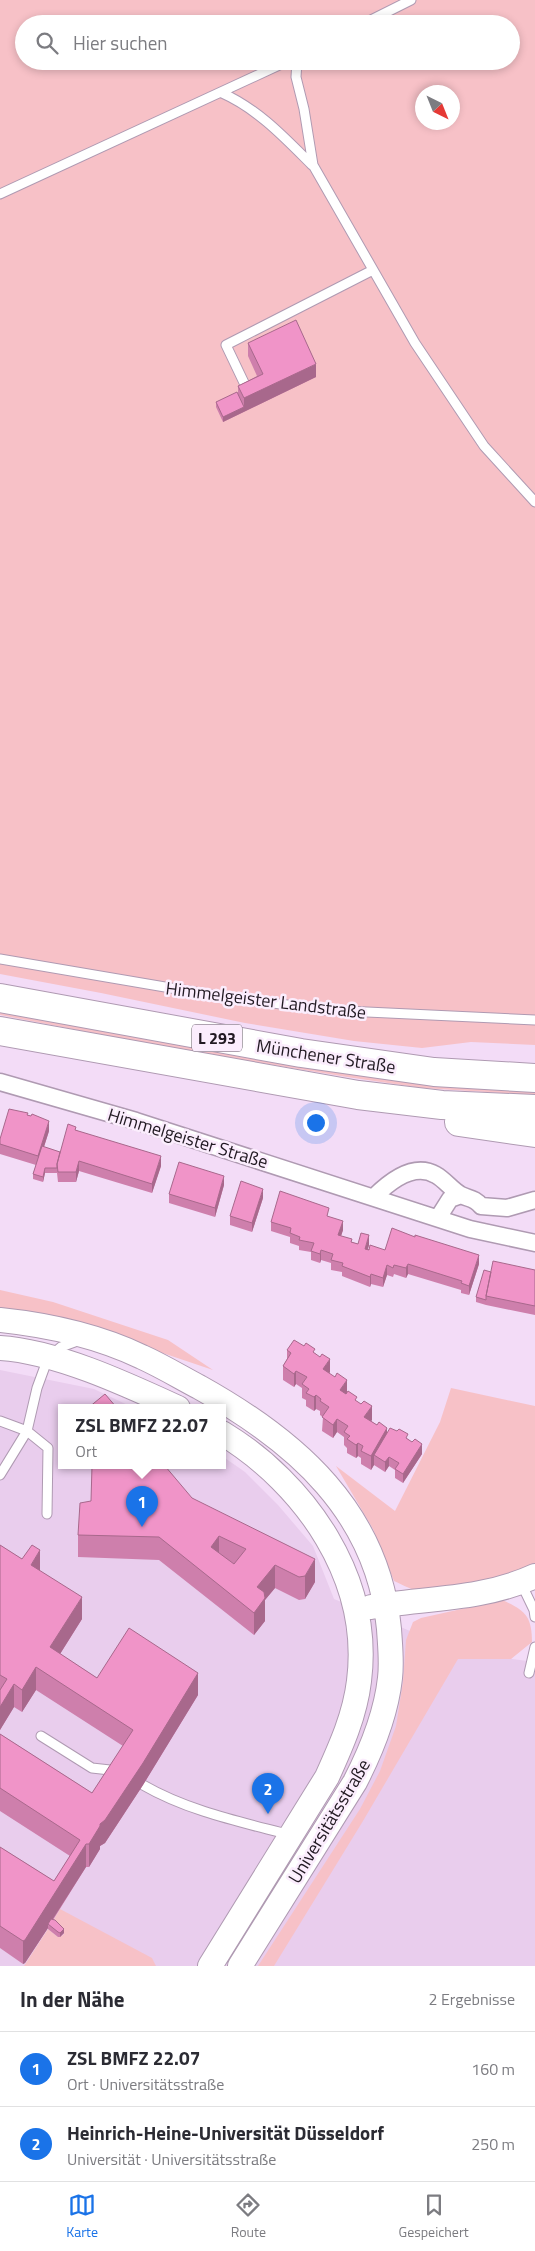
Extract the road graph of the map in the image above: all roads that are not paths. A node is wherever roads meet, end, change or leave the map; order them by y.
1 (411, 0) edge
2 (381, 15) edge
3 (269, 70) edge
4 (296, 70) edge
5 (222, 93) junction
6 (313, 165) junction
7 (0, 194) edge
8 (371, 271) junction
9 (247, 389) edge
10 (535, 502) edge
11 (0, 959) edge
12 (0, 998) edge
13 (535, 1020) edge
14 (0, 1031) edge
15 (535, 1078) edge
16 (0, 1082) edge
17 (358, 1095) junction
18 (535, 1109) edge
19 (535, 1133) edge
20 (461, 1194) junction
21 (374, 1197) junction
22 (535, 1200) edge
23 (481, 1206) junction
24 (438, 1218) junction
25 (470, 1229) junction
26 (535, 1243) edge
27 (11, 1321) edge
28 (87, 1337) junction
29 (44, 1346) junction
30 (0, 1348) edge
31 (169, 1404) edge
32 (0, 1420) edge
33 (27, 1431) junction
34 (226, 1436) edge
35 (0, 1475) edge
36 (47, 1514) dead end
37 (528, 1580) edge
38 (386, 1604) junction
39 (356, 1609) junction
40 (535, 1617) edge
41 (535, 1647) edge
42 (529, 1673) dead end
43 (41, 1736) dead end
44 (121, 1771) edge
45 (143, 1785) edge
46 (309, 1807) junction
47 (333, 1818) junction
48 (290, 1835) junction
49 (210, 1966) edge
50 (240, 1966) edge

1 - 2 lane
3 - 5 lane
4 - 6 lane
5 - 6 lane
5 - 7 lane
6 - 8 lane
8 - 9 lane
8 - 10 lane
11 - 13 lane, Himmelgeister Landstraße
12 - 15 highway, Münchener Straße / L 293
14 - 17 highway, Münchener Straße / L 293
16 - 21 street, Himmelgeister Straße
17 - 18 highway, Münchener Straße / L 293
17 - 19 highway
20 - 21 street
20 - 23 street
20 - 24 street
21 - 24 street, Himmelgeister Straße
22 - 23 street
23 - 25 street
24 - 25 street, Himmelgeister Straße
25 - 26 street, Himmelgeister Straße
27 - 28 street, Universitätsstraße
27 - 29 lane
28 - 29 lane
28 - 38 street, Universitätsstraße
29 - 30 street
29 - 31 street
29 - 33 lane
32 - 33 lane
33 - 35 lane
33 - 36 lane
34 - 39 street, Universitätsstraße
37 - 38 street
37 - 40 lane
38 - 39 street
38 - 47 street, Universitätsstraße
39 - 46 street, Universitätsstraße
41 - 42 lane
43 - 44 lane
45 - 48 lane
46 - 47 street
46 - 48 street, Universitätsstraße
47 - 50 street, Universitätsstraße
48 - 49 street, Universitätsstraße

